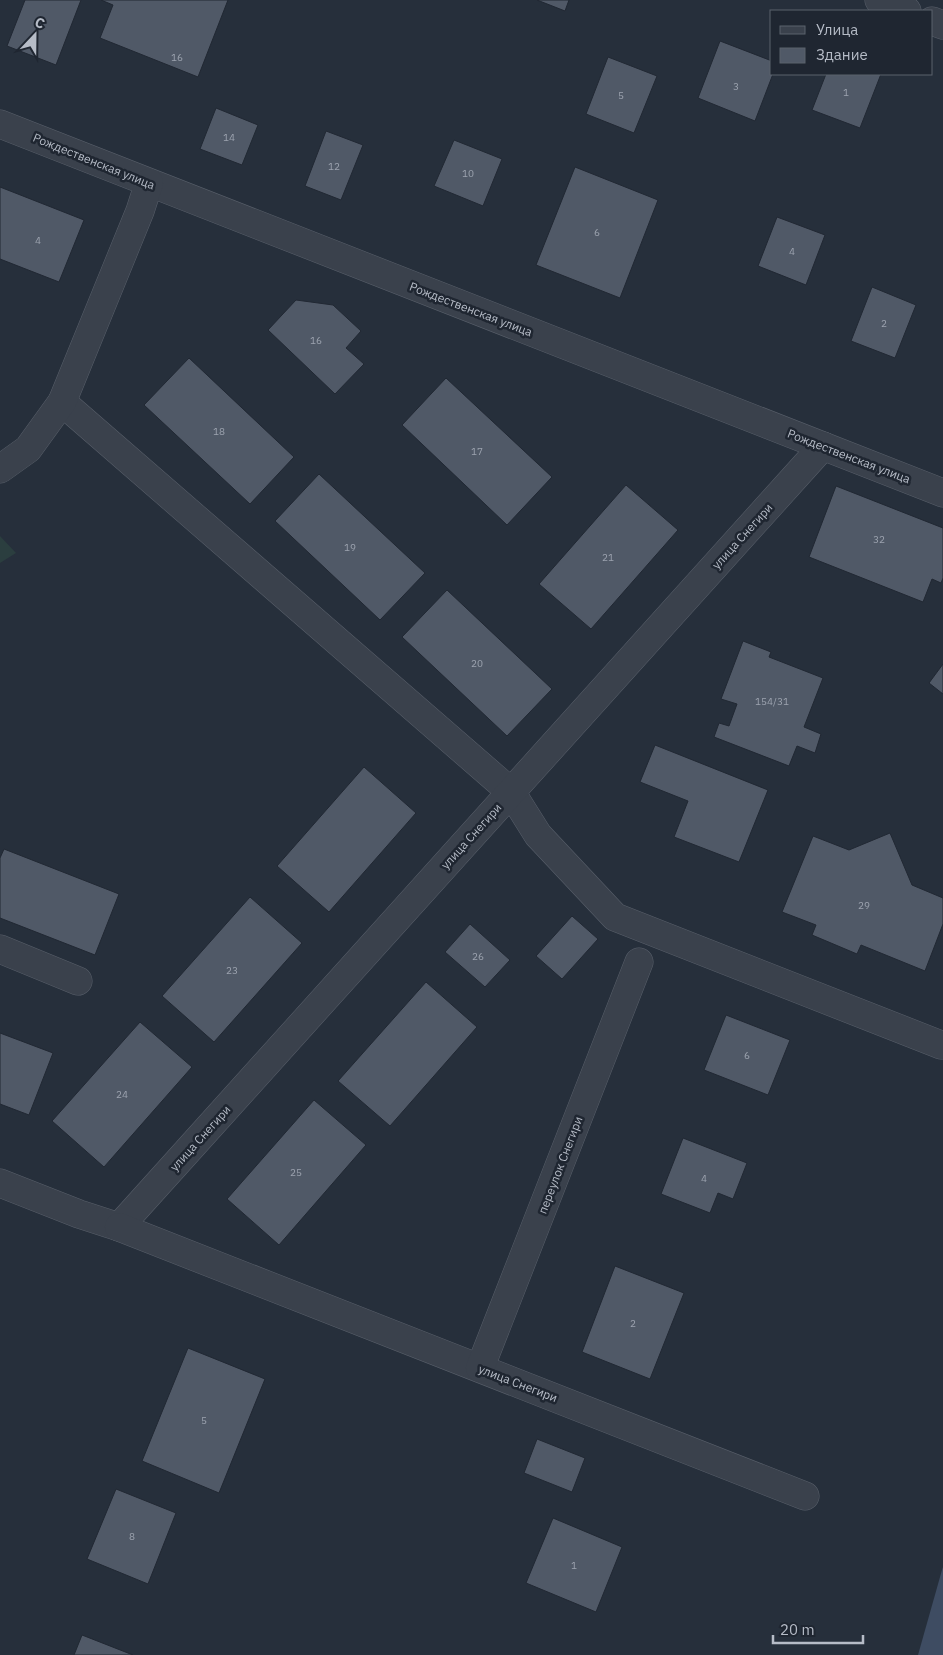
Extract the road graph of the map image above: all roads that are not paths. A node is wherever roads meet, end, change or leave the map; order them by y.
1 (878, 0) edge
2 (904, 10) edge
3 (0, 124) edge
4 (149, 183) junction
5 (62, 402) junction
6 (823, 446) junction
7 (0, 469) edge
8 (943, 493) edge
9 (511, 792) junction
10 (0, 949) edge
11 (639, 962) dead end
12 (78, 981) dead end
13 (942, 1044) dead end
14 (0, 1183) edge
15 (120, 1228) junction
16 (480, 1368) junction
17 (806, 1496) dead end

1 - 2 street
3 - 4 street, Рождественская улица
4 - 5 street
4 - 6 street, Рождественская улица
5 - 7 street
5 - 9 street
6 - 8 street, Рождественская улица
6 - 9 street, улица Снегири
9 - 13 street
9 - 15 street, улица Снегири
10 - 12 street
11 - 16 street, переулок Снегири
14 - 15 street, улица Снегири
15 - 16 street, улица Снегири
16 - 17 street, улица Снегири

